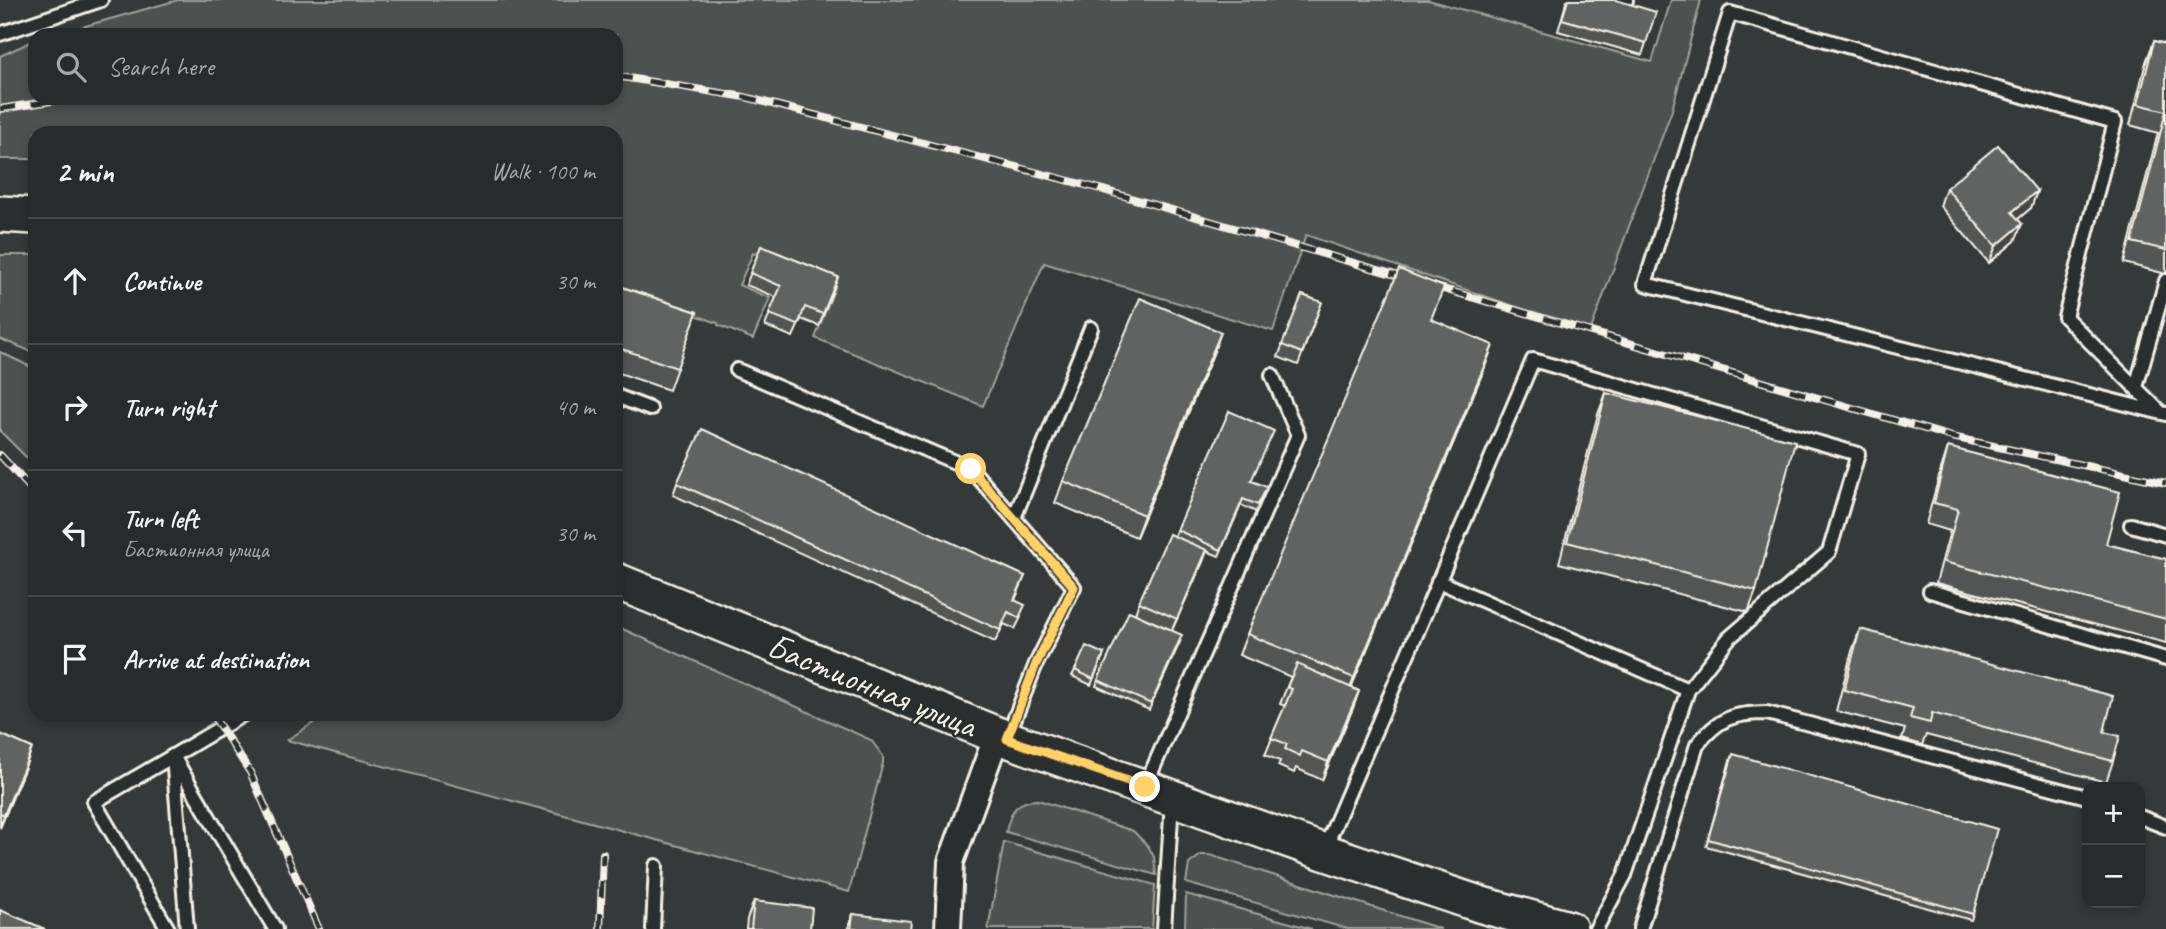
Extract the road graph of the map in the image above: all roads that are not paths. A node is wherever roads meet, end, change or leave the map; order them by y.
1 (101, 0) edge
2 (1616, 0) edge
3 (1626, 0) edge
4 (0, 34) edge
5 (0, 214) edge
6 (28, 216) edge
7 (2166, 281) edge
8 (1091, 328) dead end
9 (737, 370) dead end
10 (1272, 375) dead end
11 (2136, 387) junction
12 (623, 399) edge
13 (650, 409) dead end
14 (2163, 413) edge
15 (1014, 518) junction
16 (2131, 525) dead end
17 (2166, 535) edge
18 (1438, 581) junction
19 (623, 584) edge
20 (1930, 591) dead end
21 (2166, 659) edge
22 (1688, 690) junction
23 (232, 721) edge
24 (1002, 737) junction
25 (173, 756) junction
26 (1159, 792) junction
27 (2082, 796) edge
28 (2145, 819) edge
29 (2166, 827) edge
30 (1324, 852) junction
31 (656, 866) dead end
32 (168, 929) edge
33 (187, 929) edge
34 (275, 929) edge
35 (653, 929) edge
36 (948, 929) edge
37 (1164, 929) edge
38 (1569, 929) edge
39 (1596, 929) edge
40 (1640, 929) edge

1 - 4 lane
2 - 3 lane
5 - 6 main road
7 - 11 lane
8 - 15 lane
9 - 15 lane
10 - 26 lane
11 - 14 lane
11 - 14 lane
12 - 13 lane
15 - 24 lane
16 - 17 lane
18 - 22 lane
18 - 22 lane
18 - 30 lane
19 - 24 main road, Бастионная улица
20 - 21 lane
22 - 39 lane
23 - 25 lane
24 - 26 main road, Бастионная улица
24 - 36 street
25 - 32 lane
25 - 33 lane
25 - 34 lane
26 - 30 main road, Бастионная улица
26 - 37 lane
27 - 40 lane
28 - 29 lane
30 - 38 main road, Бастионная улица
31 - 35 lane

